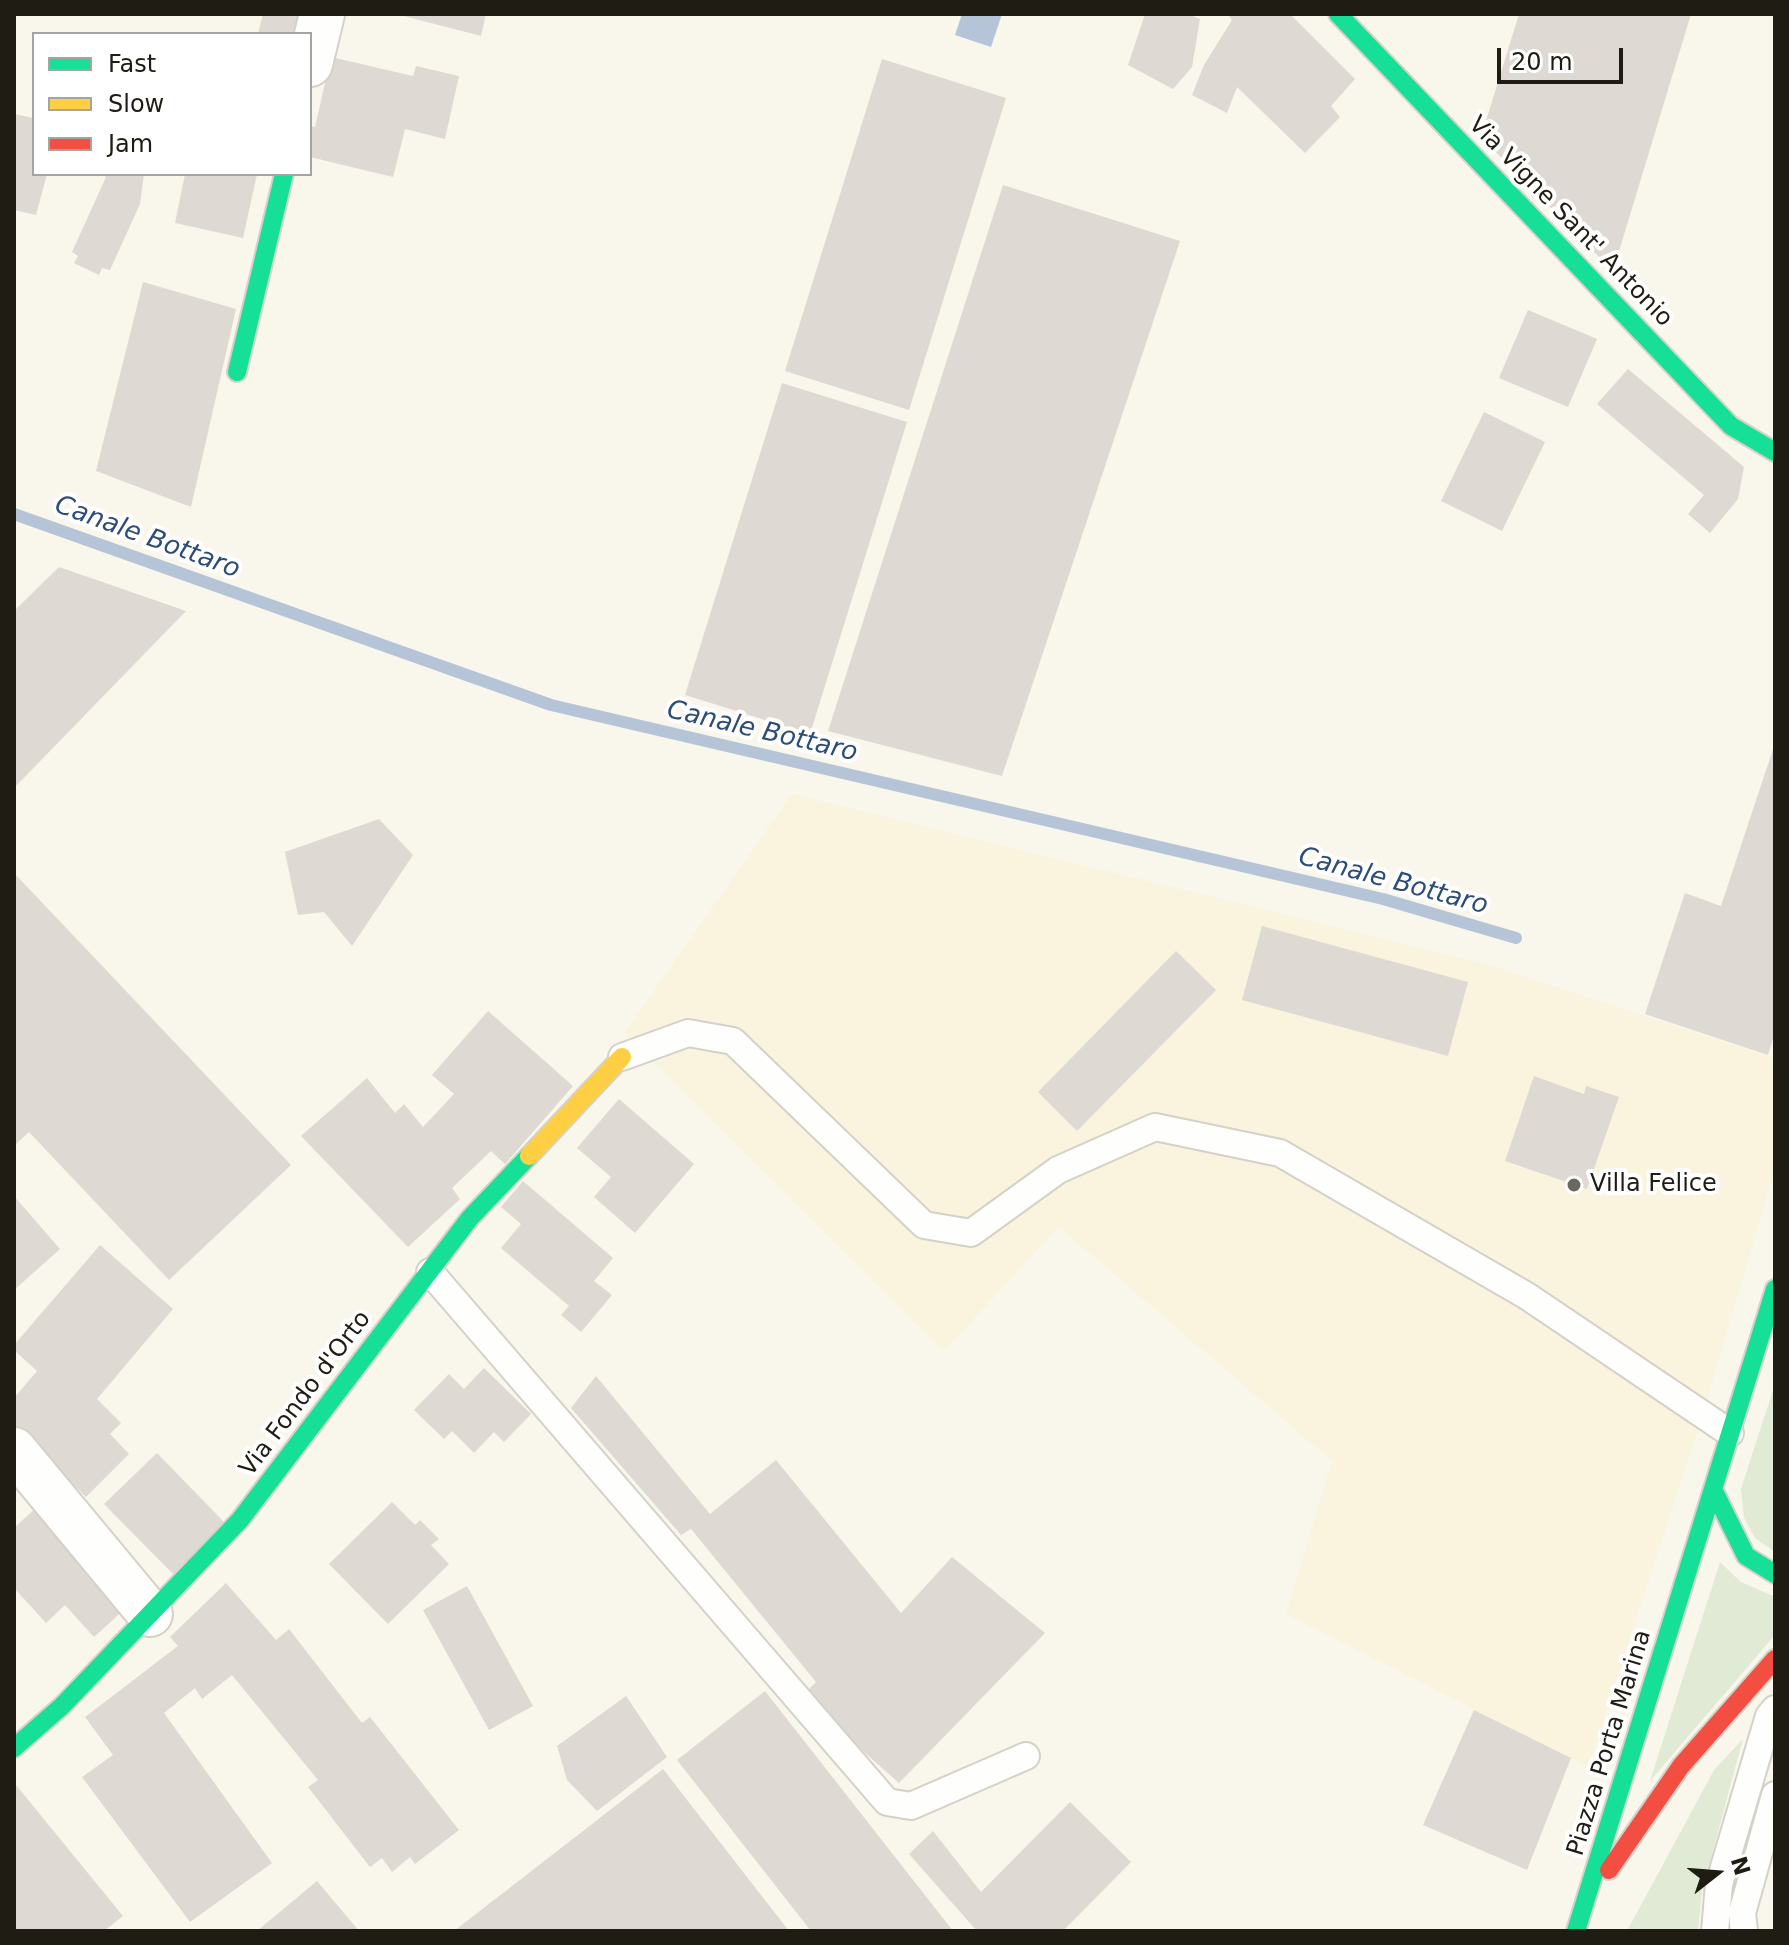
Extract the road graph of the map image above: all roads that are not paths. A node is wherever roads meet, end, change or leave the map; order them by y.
1 (322, 14) edge
2 (1338, 14) edge
3 (312, 56) edge
4 (284, 176) edge
5 (237, 372) dead end
6 (1775, 452) edge
7 (622, 1057) joint
8 (430, 1272) junction
9 (1775, 1289) edge
10 (1775, 1346) edge
11 (1755, 1354) junction
12 (1730, 1433) junction
13 (14, 1450) edge
14 (1713, 1489) junction
15 (1775, 1574) edge
16 (150, 1614) junction
17 (1775, 1659) edge
18 (1775, 1709) edge
19 (14, 1748) edge
20 (1026, 1756) dead end
21 (1775, 1795) edge
22 (1583, 1909) junction
23 (1576, 1931) edge
24 (1715, 1931) edge
25 (1744, 1931) edge

1 - 3 street
2 - 6 street, Via Vigne Sant' Antonio
4 - 5 street
7 - 8 street, Via Fondo d'Orto
7 - 12 lane
8 - 16 street, Via Fondo d'Orto
8 - 20 lane
9 - 11 street, Piazza Porta Marina
10 - 11 street
11 - 12 street, Piazza Porta Marina
12 - 14 street, Piazza Porta Marina
13 - 16 street
14 - 15 street
14 - 22 street, Piazza Porta Marina
16 - 19 street, Via Fondo d'Orto
17 - 22 street, Piazza Porta Marina
18 - 24 lane
21 - 25 lane
22 - 23 street

